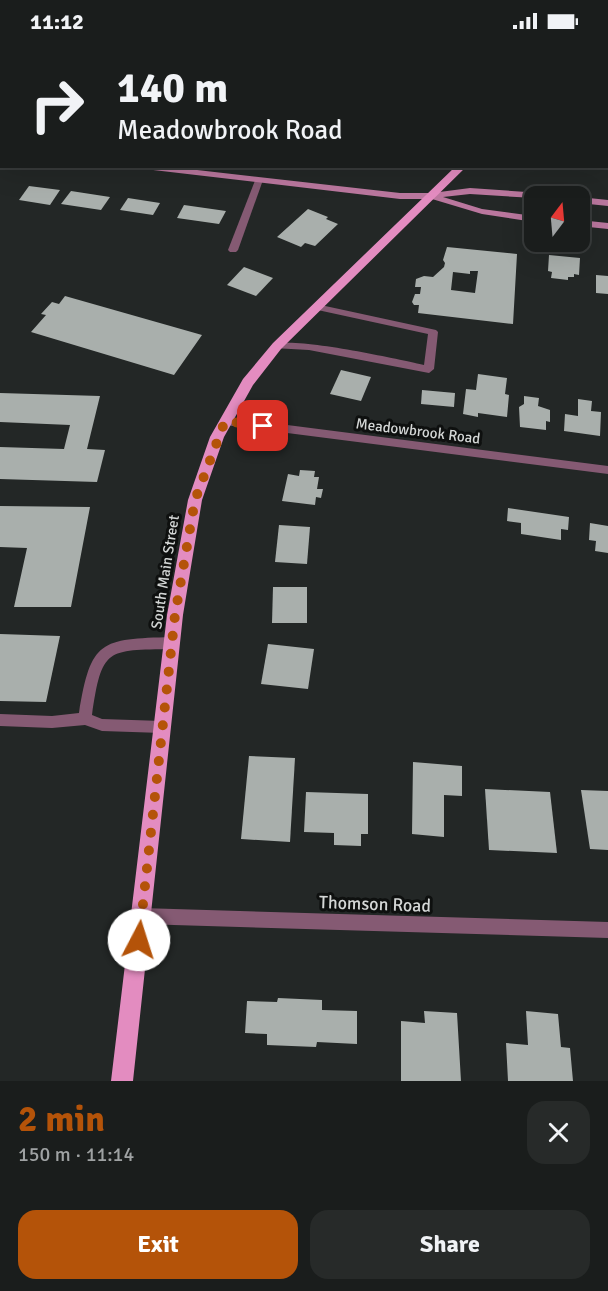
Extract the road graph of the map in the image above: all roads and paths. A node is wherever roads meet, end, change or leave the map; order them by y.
1 (154, 168) edge
2 (460, 168) edge
3 (259, 180) junction
4 (524, 195) edge
5 (432, 196) junction
6 (590, 201) edge
7 (608, 203) edge
8 (524, 218) edge
9 (590, 224) edge
10 (608, 226) edge
11 (233, 250) dead end
12 (316, 307) junction
13 (277, 346) junction
14 (225, 421) junction
15 (608, 470) edge
16 (172, 643) junction
17 (0, 720) edge
18 (85, 720) junction
19 (162, 727) junction
20 (141, 916) junction
21 (608, 930) edge
22 (122, 1081) edge

1 - 3 main road
2 - 5 main road, South Main Street
3 - 5 main road
3 - 11 street
4 - 5 main road
5 - 8 main road
5 - 12 main road, South Main Street
6 - 7 main road
9 - 10 main road
12 - 13 main road, South Main Street
12 - 13 street
13 - 14 main road, South Main Street
14 - 15 street, Meadowbrook Road
14 - 16 main road, South Main Street
16 - 18 street
16 - 19 main road, South Main Street
17 - 18 street
18 - 19 street
19 - 20 main road, South Main Street
20 - 21 street, Thomson Road
20 - 22 main road, South Main Street

